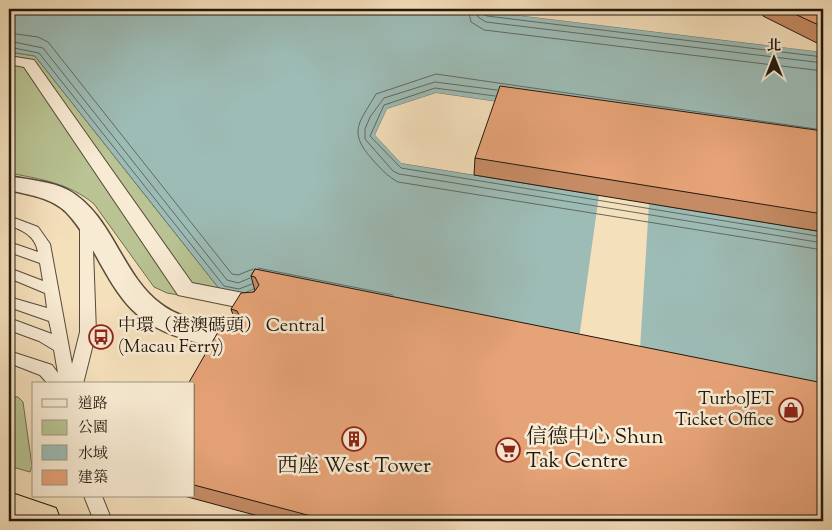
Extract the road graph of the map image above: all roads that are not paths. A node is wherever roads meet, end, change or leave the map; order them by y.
1 (9, 60) edge
2 (9, 183) edge
3 (86, 219) junction
4 (9, 220) edge
5 (9, 247) edge
6 (46, 260) junction
7 (9, 273) edge
8 (51, 290) junction
9 (9, 302) edge
10 (251, 302) edge
11 (56, 318) junction
12 (9, 324) edge
13 (230, 338) edge
14 (62, 347) junction
15 (9, 357) edge
16 (56, 382) edge
17 (68, 382) edge
18 (76, 382) edge
19 (93, 498) edge
20 (9, 510) edge
21 (43, 521) edge
22 (103, 521) edge

1 - 10 street
2 - 3 street
3 - 13 street
3 - 18 lane
4 - 6 lane
5 - 6 lane
6 - 8 lane
7 - 8 lane
8 - 11 lane
9 - 11 lane
11 - 14 lane
12 - 14 lane
14 - 17 lane
15 - 16 lane
19 - 22 lane
20 - 21 highway

